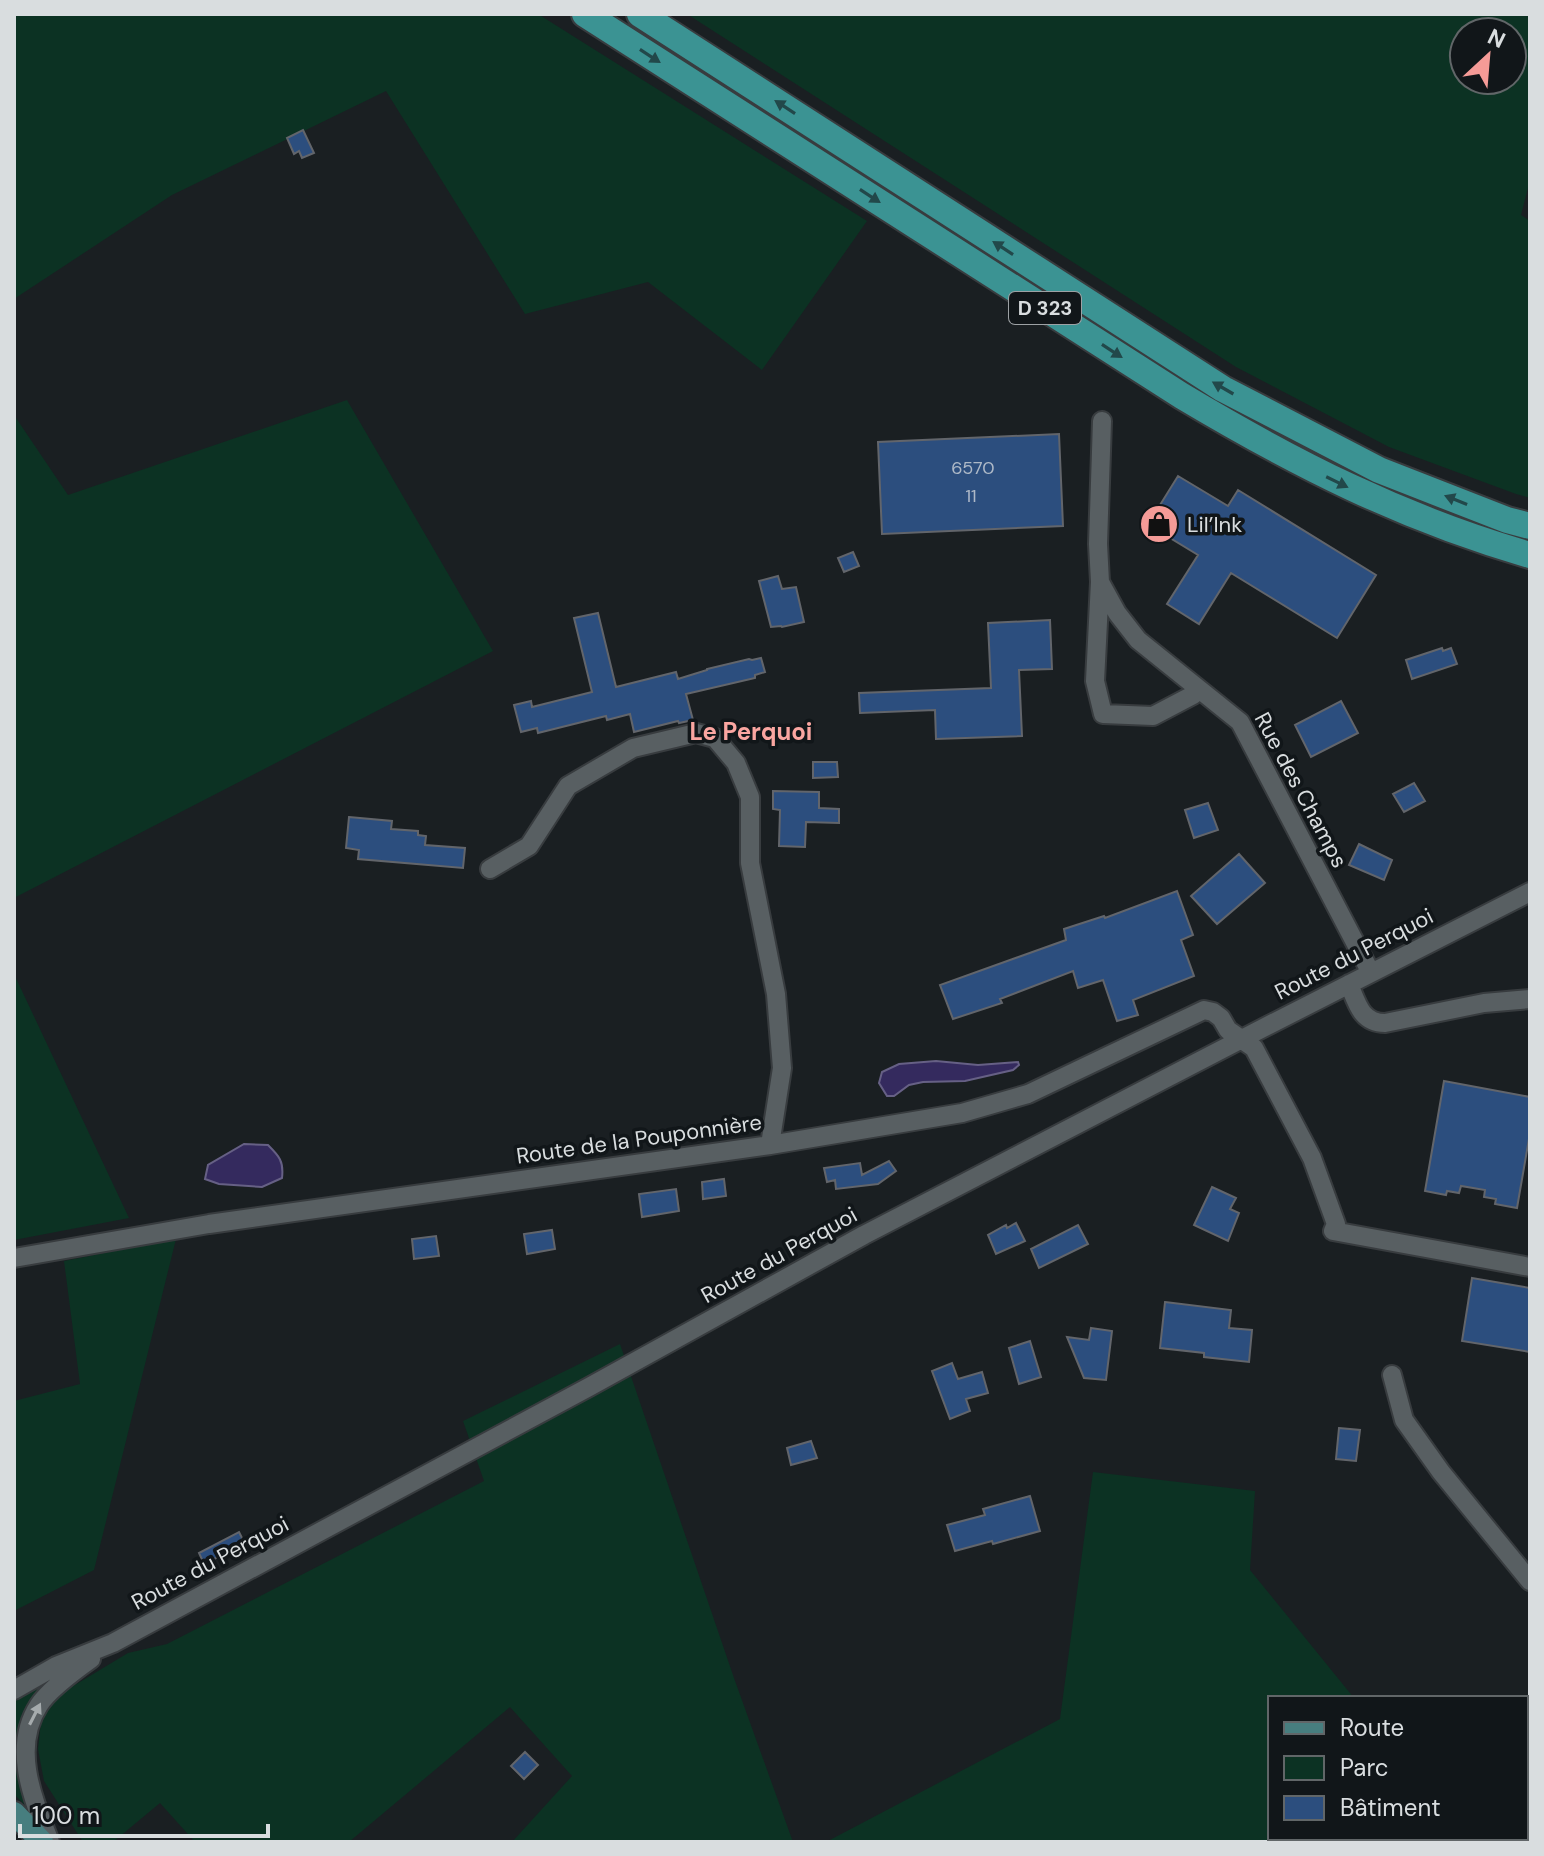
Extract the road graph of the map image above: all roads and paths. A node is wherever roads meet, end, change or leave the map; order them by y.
1 (585, 14) edge
2 (640, 14) edge
3 (1102, 421) dead end
4 (1530, 526) edge
5 (1530, 555) edge
6 (1100, 582) junction
7 (1198, 689) junction
8 (490, 869) dead end
9 (1530, 892) edge
10 (1371, 973) junction
11 (1349, 984) junction
12 (1530, 999) edge
13 (1240, 1040) junction
14 (770, 1145) junction
15 (14, 1258) edge
16 (1530, 1267) edge
17 (1392, 1375) dead end
18 (1530, 1581) edge
19 (113, 1643) junction
20 (56, 1666) junction
21 (14, 1675) edge
22 (14, 1690) edge
23 (14, 1813) edge
24 (42, 1842) edge
25 (50, 1842) edge

1 -> 5 highway, D 323
4 -> 2 highway, D 323
3 - 6 street
6 - 7 street, Rue des Champs
6 - 7 street
7 - 10 street, Rue des Champs
8 - 14 street
9 - 10 street, Route du Perquoi
10 - 11 street, Route du Perquoi
11 - 12 street
11 - 13 street, Route du Perquoi
13 - 14 street, Route de la Pouponnière
13 - 16 street
13 - 19 street, Route du Perquoi
14 - 15 street, Route de la Pouponnière
17 - 18 street
19 - 20 street, Route du Perquoi
25 -> 19 street
20 - 21 street
20 - 22 street
23 - 24 main road

